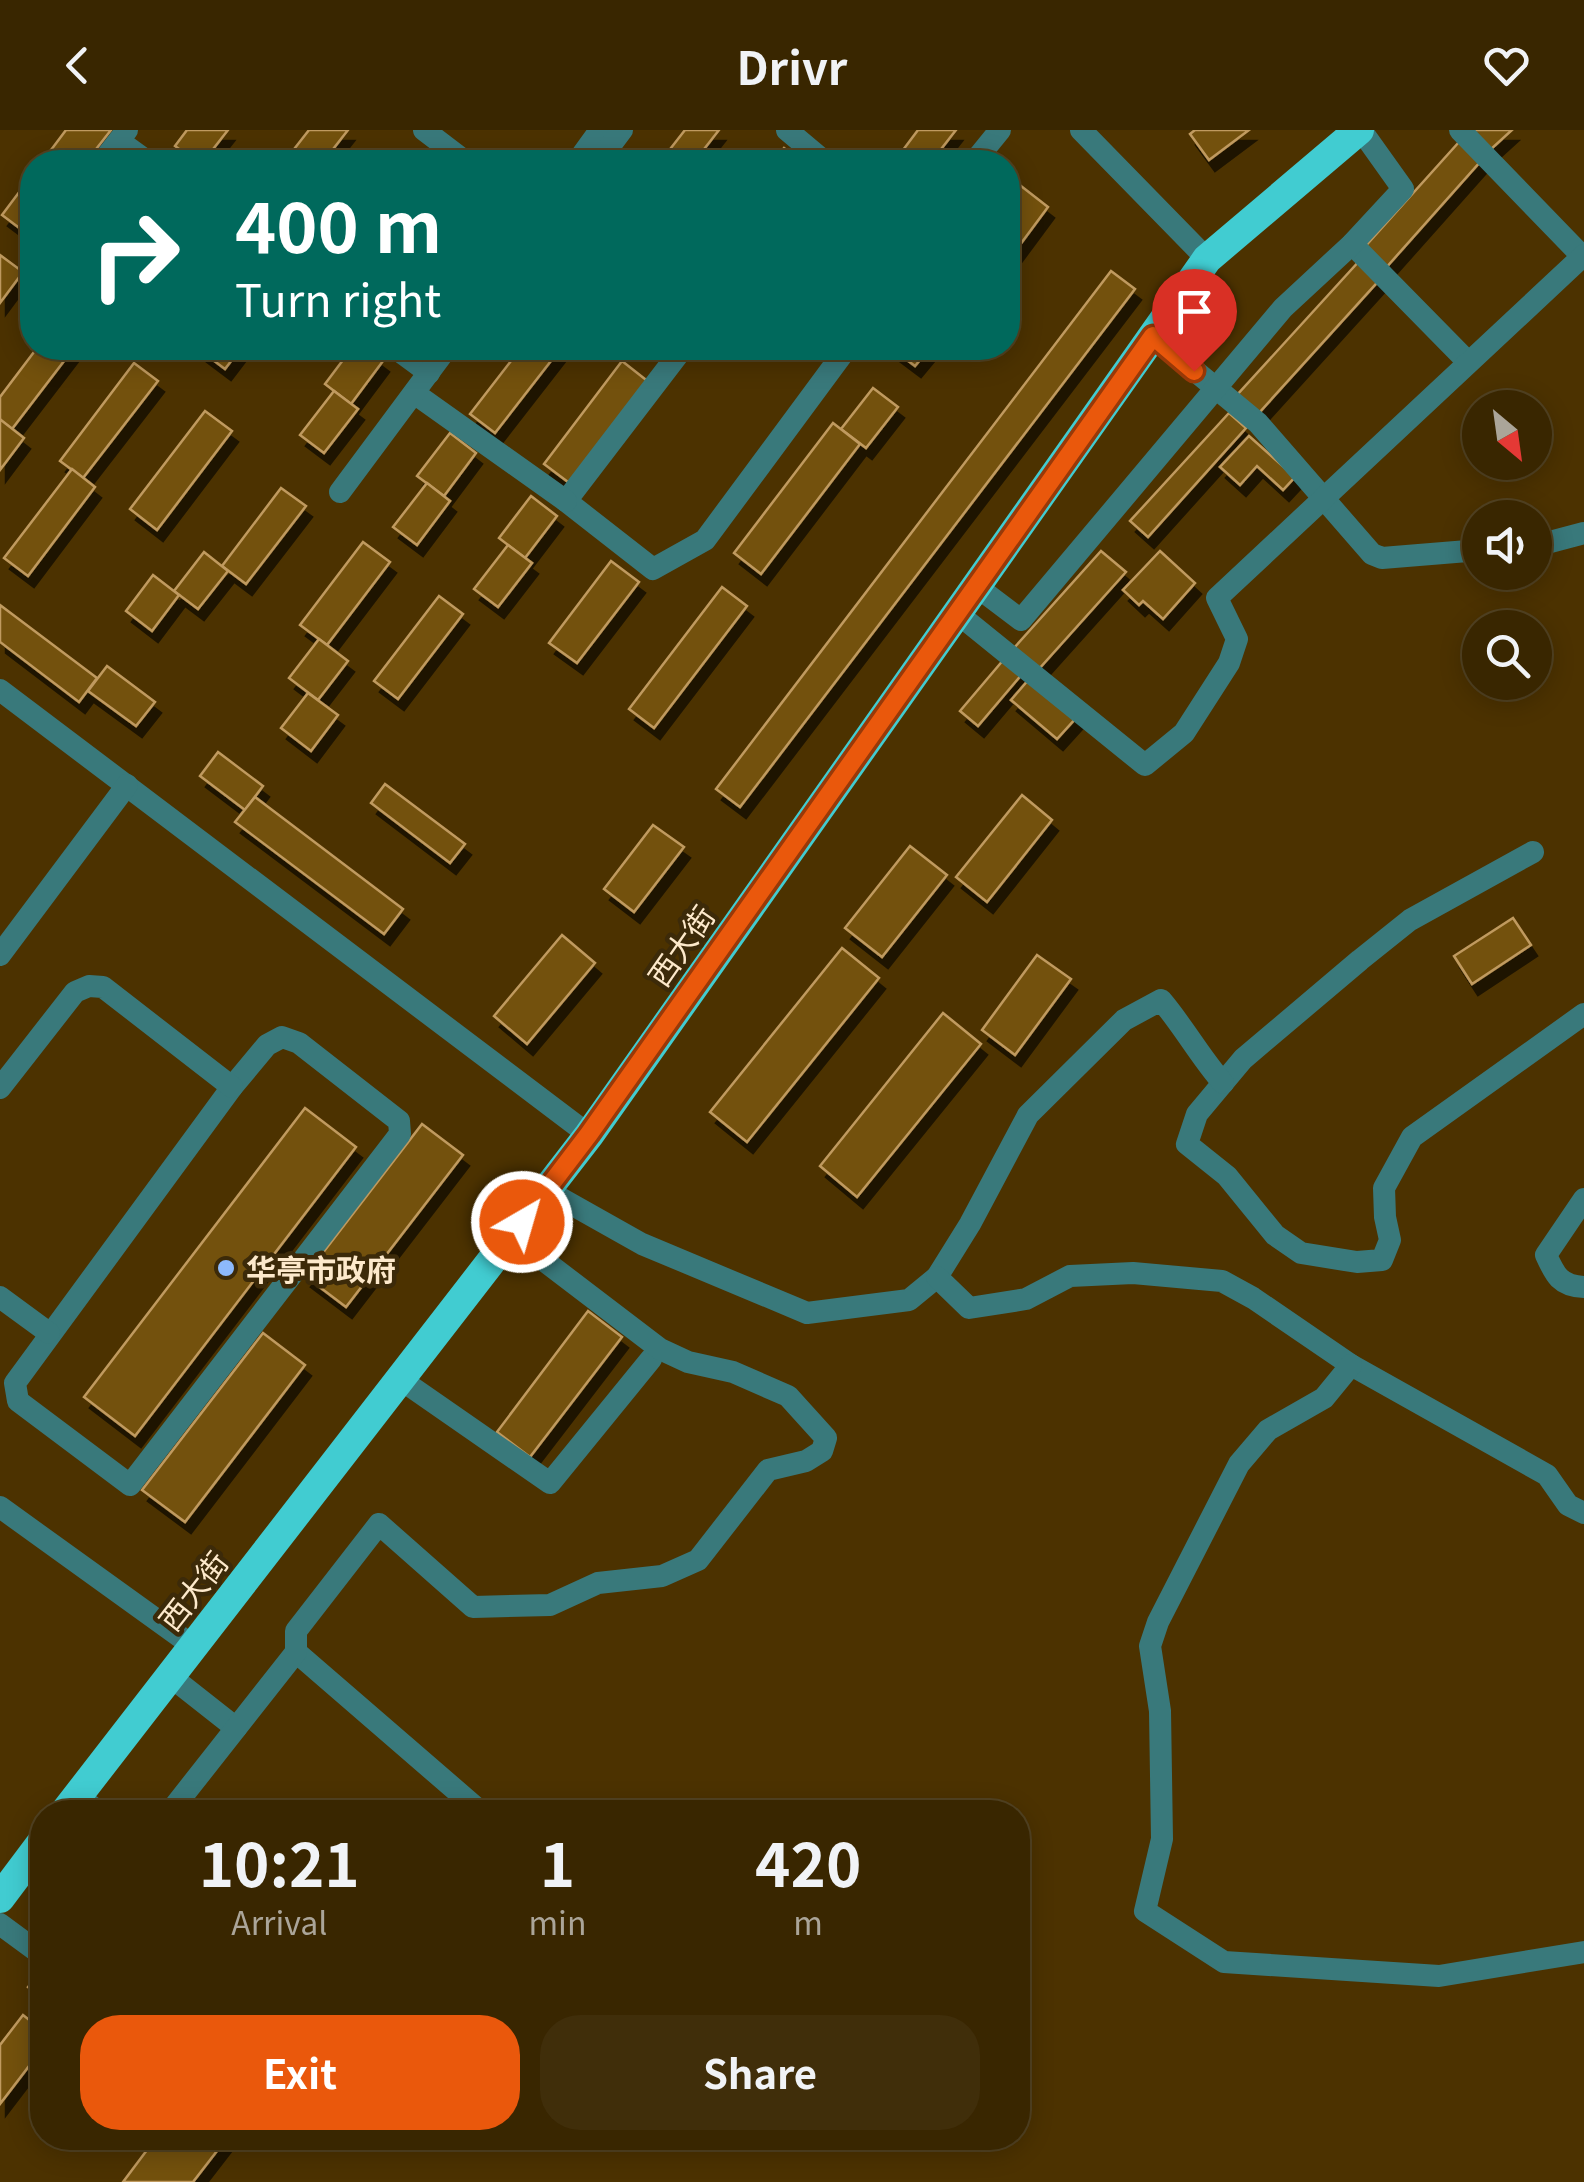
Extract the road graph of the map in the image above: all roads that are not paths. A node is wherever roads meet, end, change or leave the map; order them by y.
1 (424, 130) edge
2 (787, 130) edge
3 (1000, 130) edge
4 (1081, 130) edge
5 (1360, 130) edge
6 (1460, 130) edge
7 (450, 150) edge
8 (811, 150) edge
9 (984, 150) edge
10 (1352, 244) junction
11 (1583, 255) edge
12 (1207, 259) junction
13 (1153, 336) junction
14 (412, 360) edge
15 (438, 360) edge
16 (674, 360) edge
17 (838, 360) edge
18 (1467, 361) junction
19 (428, 372) junction
20 (1216, 388) junction
21 (414, 392) junction
22 (340, 492) dead end
23 (1324, 498) junction
24 (566, 501) junction
25 (1584, 533) edge
26 (1552, 541) edge
27 (1462, 551) edge
28 (976, 586) junction
29 (957, 613) junction
30 (0, 690) edge
31 (127, 785) junction
32 (1533, 852) dead end
33 (0, 955) edge
34 (1584, 1014) edge
35 (1223, 1083) junction
36 (232, 1087) junction
37 (0, 1088) edge
38 (589, 1134) junction
39 (546, 1190) junction
40 (1584, 1199) edge
41 (538, 1256) dead end
42 (937, 1277) junction
43 (1584, 1287) edge
44 (0, 1297) edge
45 (49, 1334) junction
46 (651, 1359) dead end
47 (1351, 1365) junction
48 (400, 1379) junction
49 (0, 1507) edge
50 (1584, 1512) edge
51 (193, 1646) junction
52 (296, 1652) junction
53 (170, 1676) junction
54 (236, 1728) junction
55 (85, 1800) edge
56 (179, 1800) edge
57 (467, 1800) edge
58 (30, 1858) edge
59 (0, 1898) edge
60 (0, 1924) edge
61 (30, 1946) edge
62 (1584, 1952) edge

1 - 7 street
2 - 8 street
3 - 9 street
4 - 12 street
5 - 10 street
5 - 12 highway, 西大街
6 - 11 street
10 - 18 street
10 - 20 street
11 - 18 street
12 - 13 highway, 西大街
13 - 20 street
13 - 28 highway, 西大街
14 - 19 street
15 - 19 street
16 - 24 street
17 - 24 street
18 - 23 street
19 - 21 street
20 - 23 street
20 - 28 street
21 - 22 street
21 - 24 street
23 - 27 street
23 - 29 street
25 - 26 street
28 - 29 highway, 西大街
29 - 38 highway, 西大街
30 - 31 street
31 - 33 street
31 - 38 street
32 - 35 street
34 - 35 street
35 - 42 street
36 - 37 street
36 - 45 street
36 - 45 street
38 - 39 highway, 西大街
39 - 42 street
39 - 48 highway, 西大街
40 - 43 street
41 - 52 street
42 - 47 street
44 - 45 street
46 - 48 street
47 - 50 street
47 - 62 street
48 - 51 highway, 西大街
49 - 51 street
51 - 53 highway, 西大街
52 - 54 street
52 - 57 street
53 - 54 street
53 - 55 highway, 西大街
54 - 56 street
58 - 59 highway
60 - 61 street

